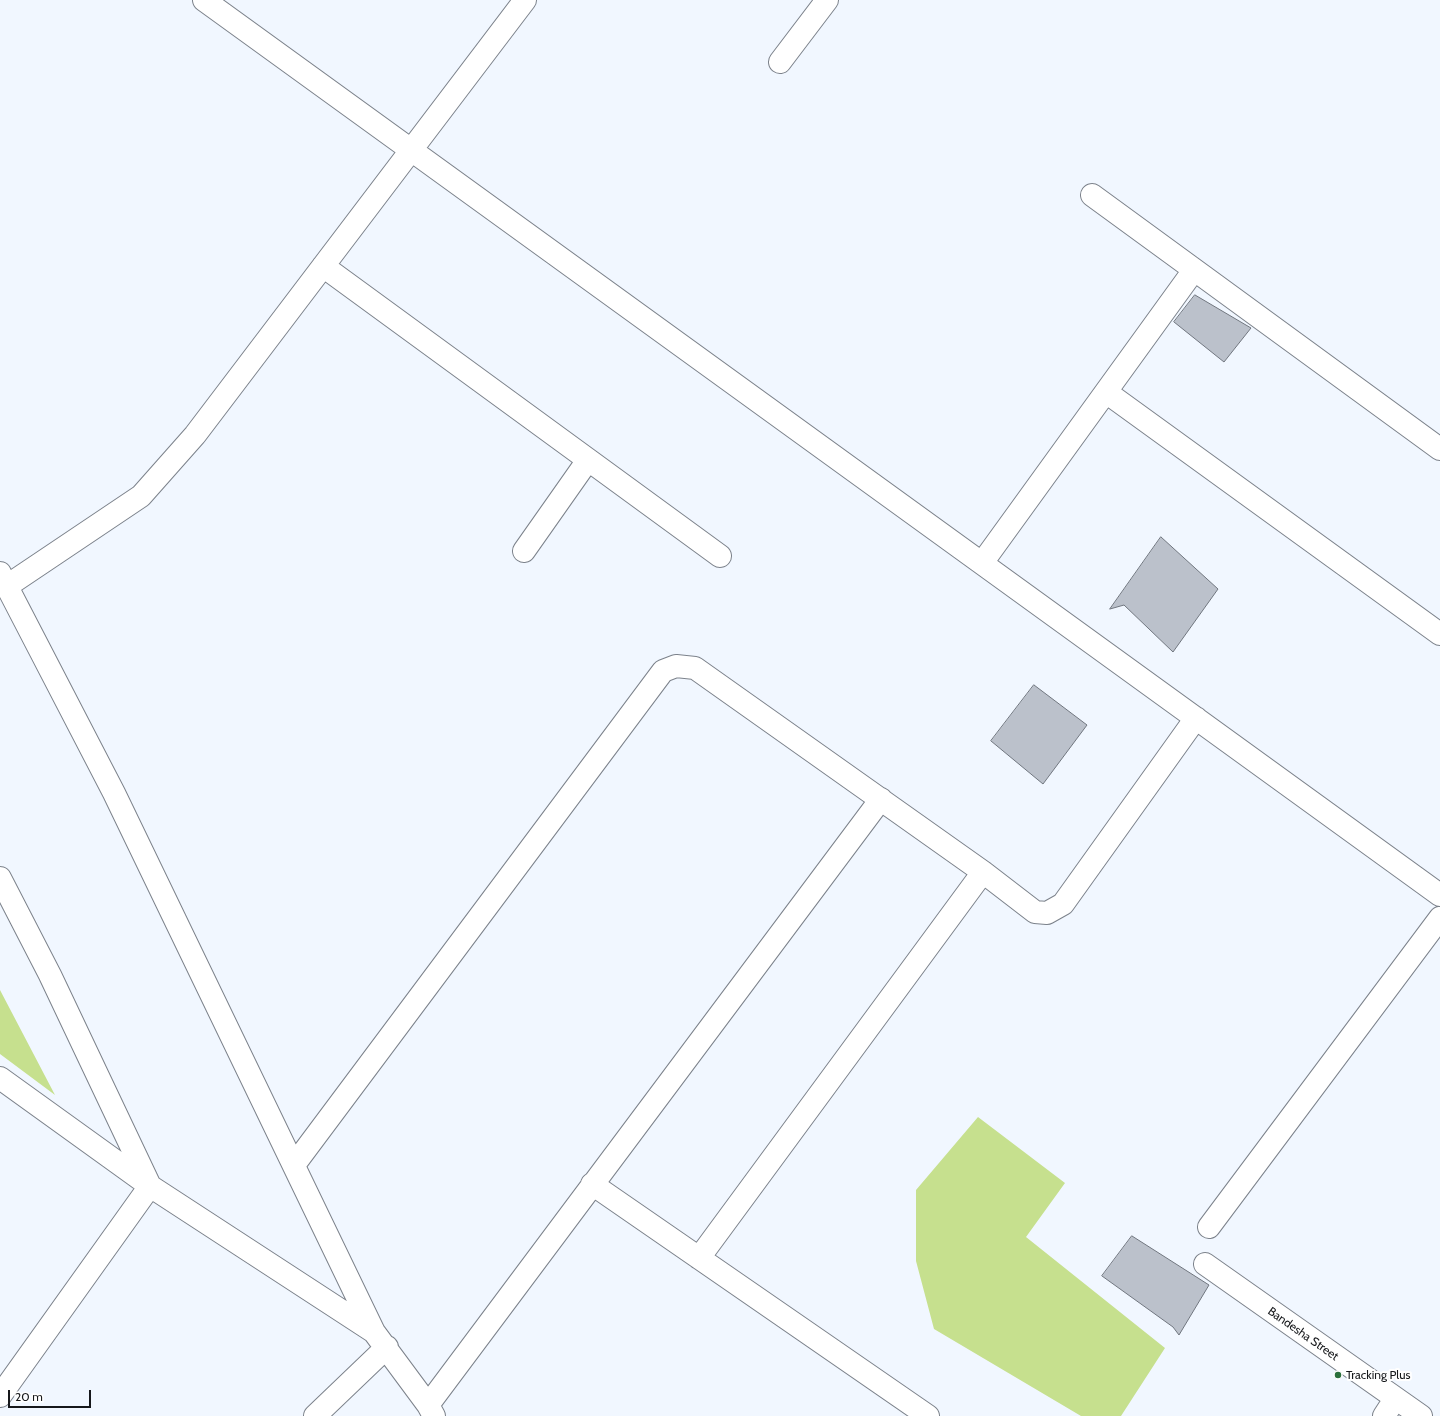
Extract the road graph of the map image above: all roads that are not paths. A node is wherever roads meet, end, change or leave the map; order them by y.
1 (204, 0) edge
2 (525, 0) edge
3 (827, 0) edge
4 (780, 62) dead end
5 (411, 150) junction
6 (1092, 195) dead end
7 (322, 266) junction
8 (1194, 270) junction
9 (1106, 392) junction
10 (1440, 449) edge
11 (588, 460) junction
12 (524, 551) dead end
13 (720, 556) dead end
14 (982, 563) junction
15 (3, 580) edge
16 (1440, 634) edge
17 (1196, 718) junction
18 (881, 799) junction
19 (983, 872) junction
20 (0, 878) edge
21 (1440, 895) edge
22 (1440, 918) edge
23 (0, 1078) edge
24 (294, 1165) junction
25 (592, 1184) junction
26 (150, 1186) junction
27 (1209, 1227) dead end
28 (698, 1258) junction
29 (1205, 1264) dead end
30 (381, 1340) junction
31 (0, 1396) edge
32 (1390, 1407) edge
33 (431, 1410) edge
34 (315, 1416) edge
35 (928, 1416) edge
36 (1421, 1416) edge

1 - 5 street
2 - 5 street
3 - 4 street
5 - 7 street
5 - 14 street
6 - 8 street
7 - 11 street
7 - 15 street
8 - 9 street
8 - 10 street
9 - 14 street
9 - 16 street
11 - 12 street
11 - 13 street
14 - 17 street
15 - 24 street
17 - 19 street
17 - 21 street
18 - 19 street
18 - 24 street
18 - 25 street
19 - 28 street
20 - 26 street
22 - 27 street
23 - 26 street
24 - 30 street
25 - 28 street
25 - 33 street
26 - 30 street
26 - 31 street
28 - 35 street
29 - 32 street, Bandesha Street
30 - 33 street
30 - 34 street
32 - 36 street, Bandesha Street

